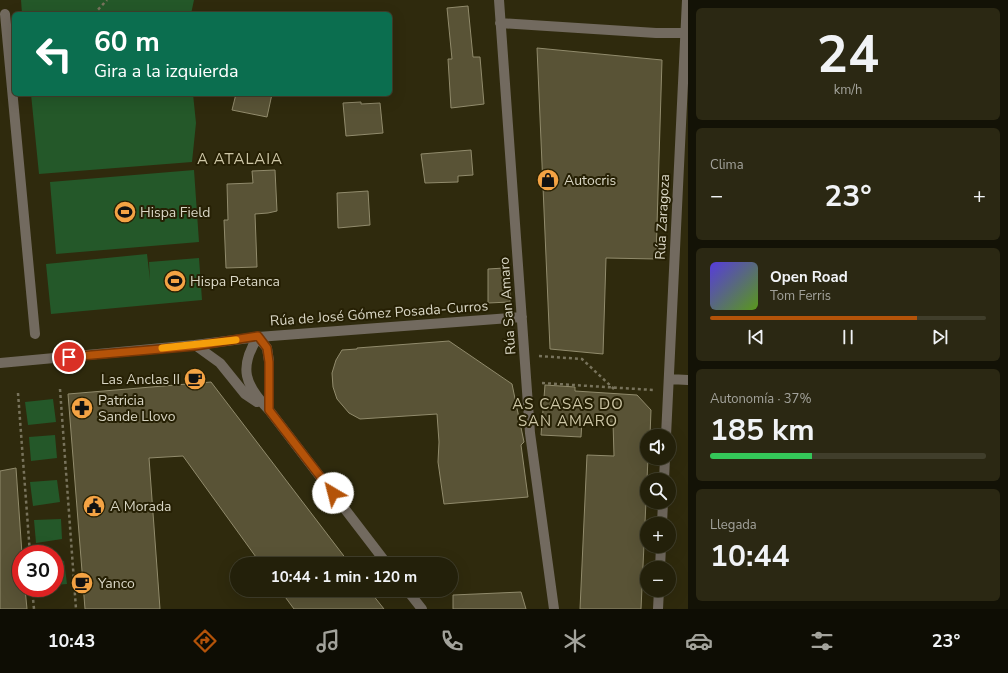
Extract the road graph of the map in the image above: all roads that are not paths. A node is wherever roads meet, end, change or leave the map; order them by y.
1 (499, 0) edge
2 (687, 0) edge
3 (5, 14) dead end
4 (500, 23) junction
5 (686, 32) edge
6 (4, 44) edge
7 (522, 317) junction
8 (35, 334) dead end
9 (258, 336) junction
10 (195, 346) junction
11 (0, 363) edge
12 (668, 379) junction
13 (688, 380) edge
14 (269, 410) junction
15 (666, 429) edge
16 (382, 557) edge
17 (413, 597) edge
18 (659, 597) edge
19 (422, 609) edge
20 (554, 609) edge
21 (658, 609) edge

1 - 4 street, Rúa San Amaro
2 - 5 street, Rúa Zaragoza
3 - 6 street
4 - 5 street
4 - 7 street, Rúa San Amaro
5 - 12 street, Rúa Zaragoza
6 - 8 street
7 - 9 street, Rúa de José Gómez Posada-Curros
7 - 20 street, Rúa San Amaro
9 - 10 street, Rúa de José Gómez Posada-Curros
9 - 14 street
9 - 14 street
10 - 11 street, Rúa de José Gómez Posada-Curros
10 - 14 street
12 - 13 street
12 - 15 street, Rúa Zaragoza
14 - 16 street
17 - 19 street
18 - 21 street

